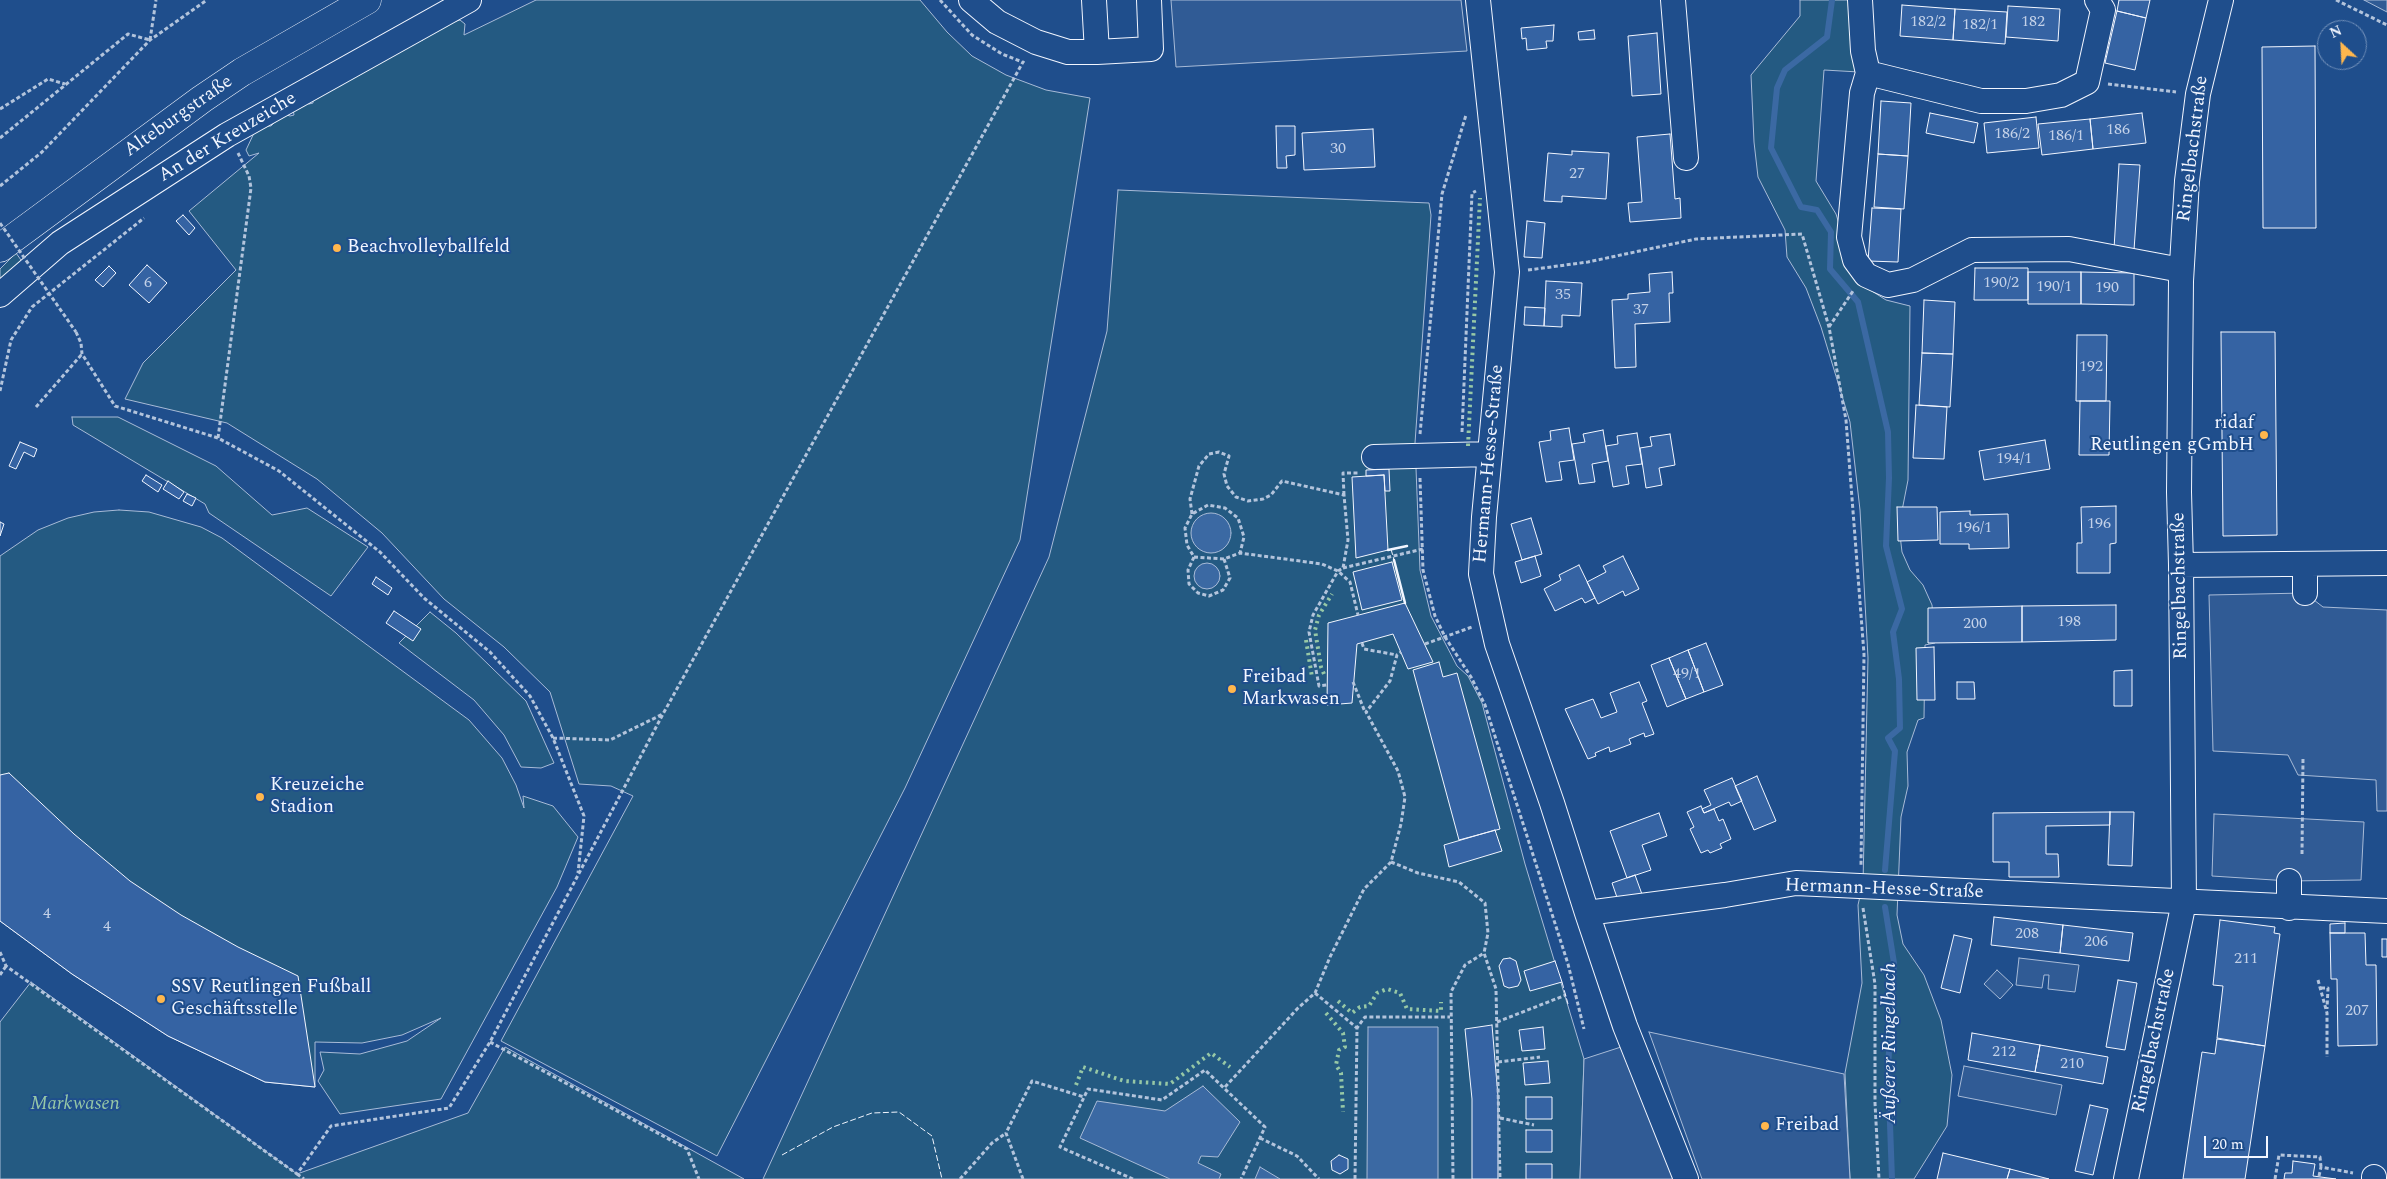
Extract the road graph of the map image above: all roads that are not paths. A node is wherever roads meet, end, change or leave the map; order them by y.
1 (367, 0) edge
2 (469, 0) edge
3 (971, 0) edge
4 (1094, 0) edge
5 (1149, 0) edge
6 (1478, 0) edge
7 (1672, 0) edge
8 (1860, 0) edge
9 (2097, 0) edge
10 (2221, 0) edge
11 (998, 11) edge
12 (1097, 52) junction
13 (1868, 73) junction
14 (1686, 158) dead end
15 (0, 248) edge
16 (2181, 270) junction
17 (0, 296) edge
18 (1490, 454) junction
19 (1370, 465) road end
20 (2387, 563) edge
21 (2305, 564) junction
22 (2182, 565) junction
23 (2306, 593) dead end
24 (2289, 881) dead end
25 (2184, 902) junction
26 (2289, 908) junction
27 (2387, 911) edge
28 (1587, 913) junction
29 (1686, 1179) edge
30 (2126, 1179) edge

1 - 15 main road, Alteburgstraße
2 - 17 street, An der Kreuzeiche
3 - 11 street
4 - 12 street
5 - 12 street
6 - 18 street, Hermann-Hesse-Straße
7 - 14 street
8 - 13 street
9 - 13 street
10 - 16 street, Ringelbachstraße
11 - 12 street
13 - 16 street
16 - 22 street, Ringelbachstraße
18 - 19 street
18 - 28 street, Hermann-Hesse-Straße
20 - 21 street
21 - 22 street
21 - 23 street
22 - 25 street, Ringelbachstraße
24 - 26 street
25 - 26 street
25 - 28 street, Hermann-Hesse-Straße
25 - 30 street, Ringelbachstraße
26 - 27 street
28 - 29 street, Hermann-Hesse-Straße

